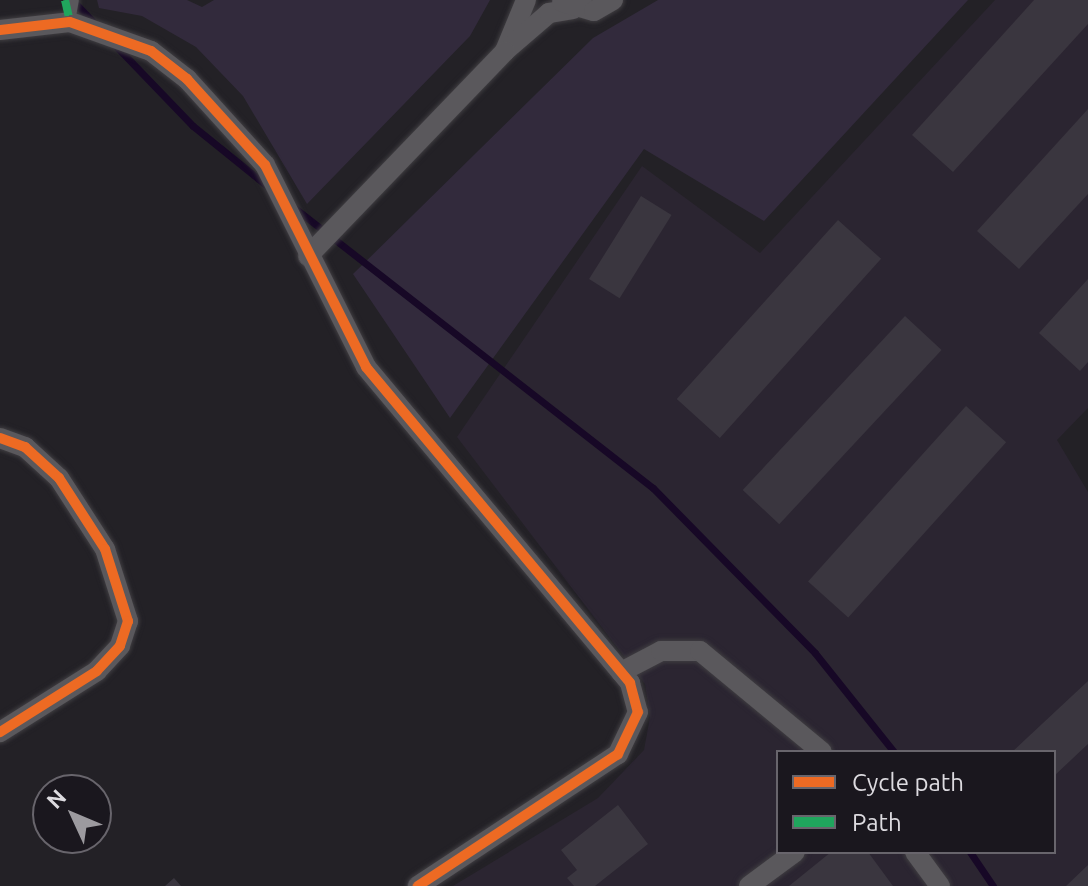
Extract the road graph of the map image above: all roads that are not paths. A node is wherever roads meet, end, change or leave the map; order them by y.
1 (74, 0) edge
2 (526, 0) edge
3 (613, 0) edge
4 (566, 4) edge
5 (70, 22) junction
6 (0, 30) edge
7 (505, 51) junction
8 (308, 256) junction
9 (0, 438) edge
10 (621, 672) junction
11 (0, 732) edge
12 (820, 750) edge
13 (792, 854) edge
14 (916, 854) edge
15 (418, 886) edge
16 (749, 886) edge
17 (940, 886) edge

1 - 5 lane
2 - 7 street
3 - 4 street
4 - 7 street
5 - 6 street
5 - 8 street
7 - 8 street
8 - 10 street
9 - 11 street
10 - 12 street
10 - 15 street
13 - 16 street
14 - 17 street

